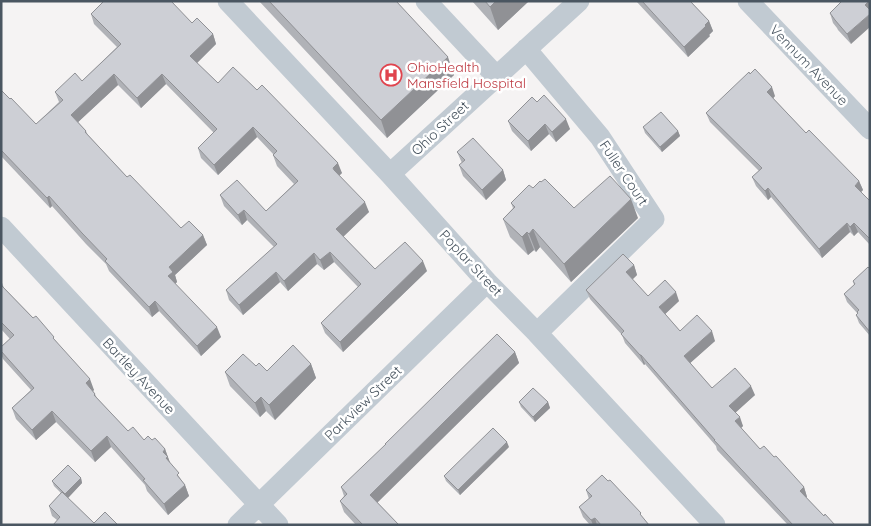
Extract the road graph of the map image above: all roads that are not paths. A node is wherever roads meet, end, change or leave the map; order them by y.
1 (228, 1) edge
2 (426, 1) edge
3 (579, 1) edge
4 (748, 1) edge
5 (526, 49) junction
6 (496, 76) junction
7 (870, 129) edge
8 (390, 174) junction
9 (1, 227) edge
10 (487, 282) junction
11 (537, 333) junction
12 (259, 505) junction
13 (238, 525) edge
14 (278, 525) edge
15 (715, 525) edge

1 - 8 street, Poplar Street
2 - 6 street
3 - 5 street, Ohio Street
4 - 7 street, Vennum Avenue
5 - 6 street, Ohio Street
5 - 11 street, Fuller Court
6 - 8 street, Ohio Street
8 - 10 street, Poplar Street
9 - 12 street, Bartley Avenue
10 - 11 street, Poplar Street
10 - 12 street, Parkview Street
11 - 15 street, Poplar Street
12 - 13 street, Parkview Street
12 - 14 street, Bartley Avenue

